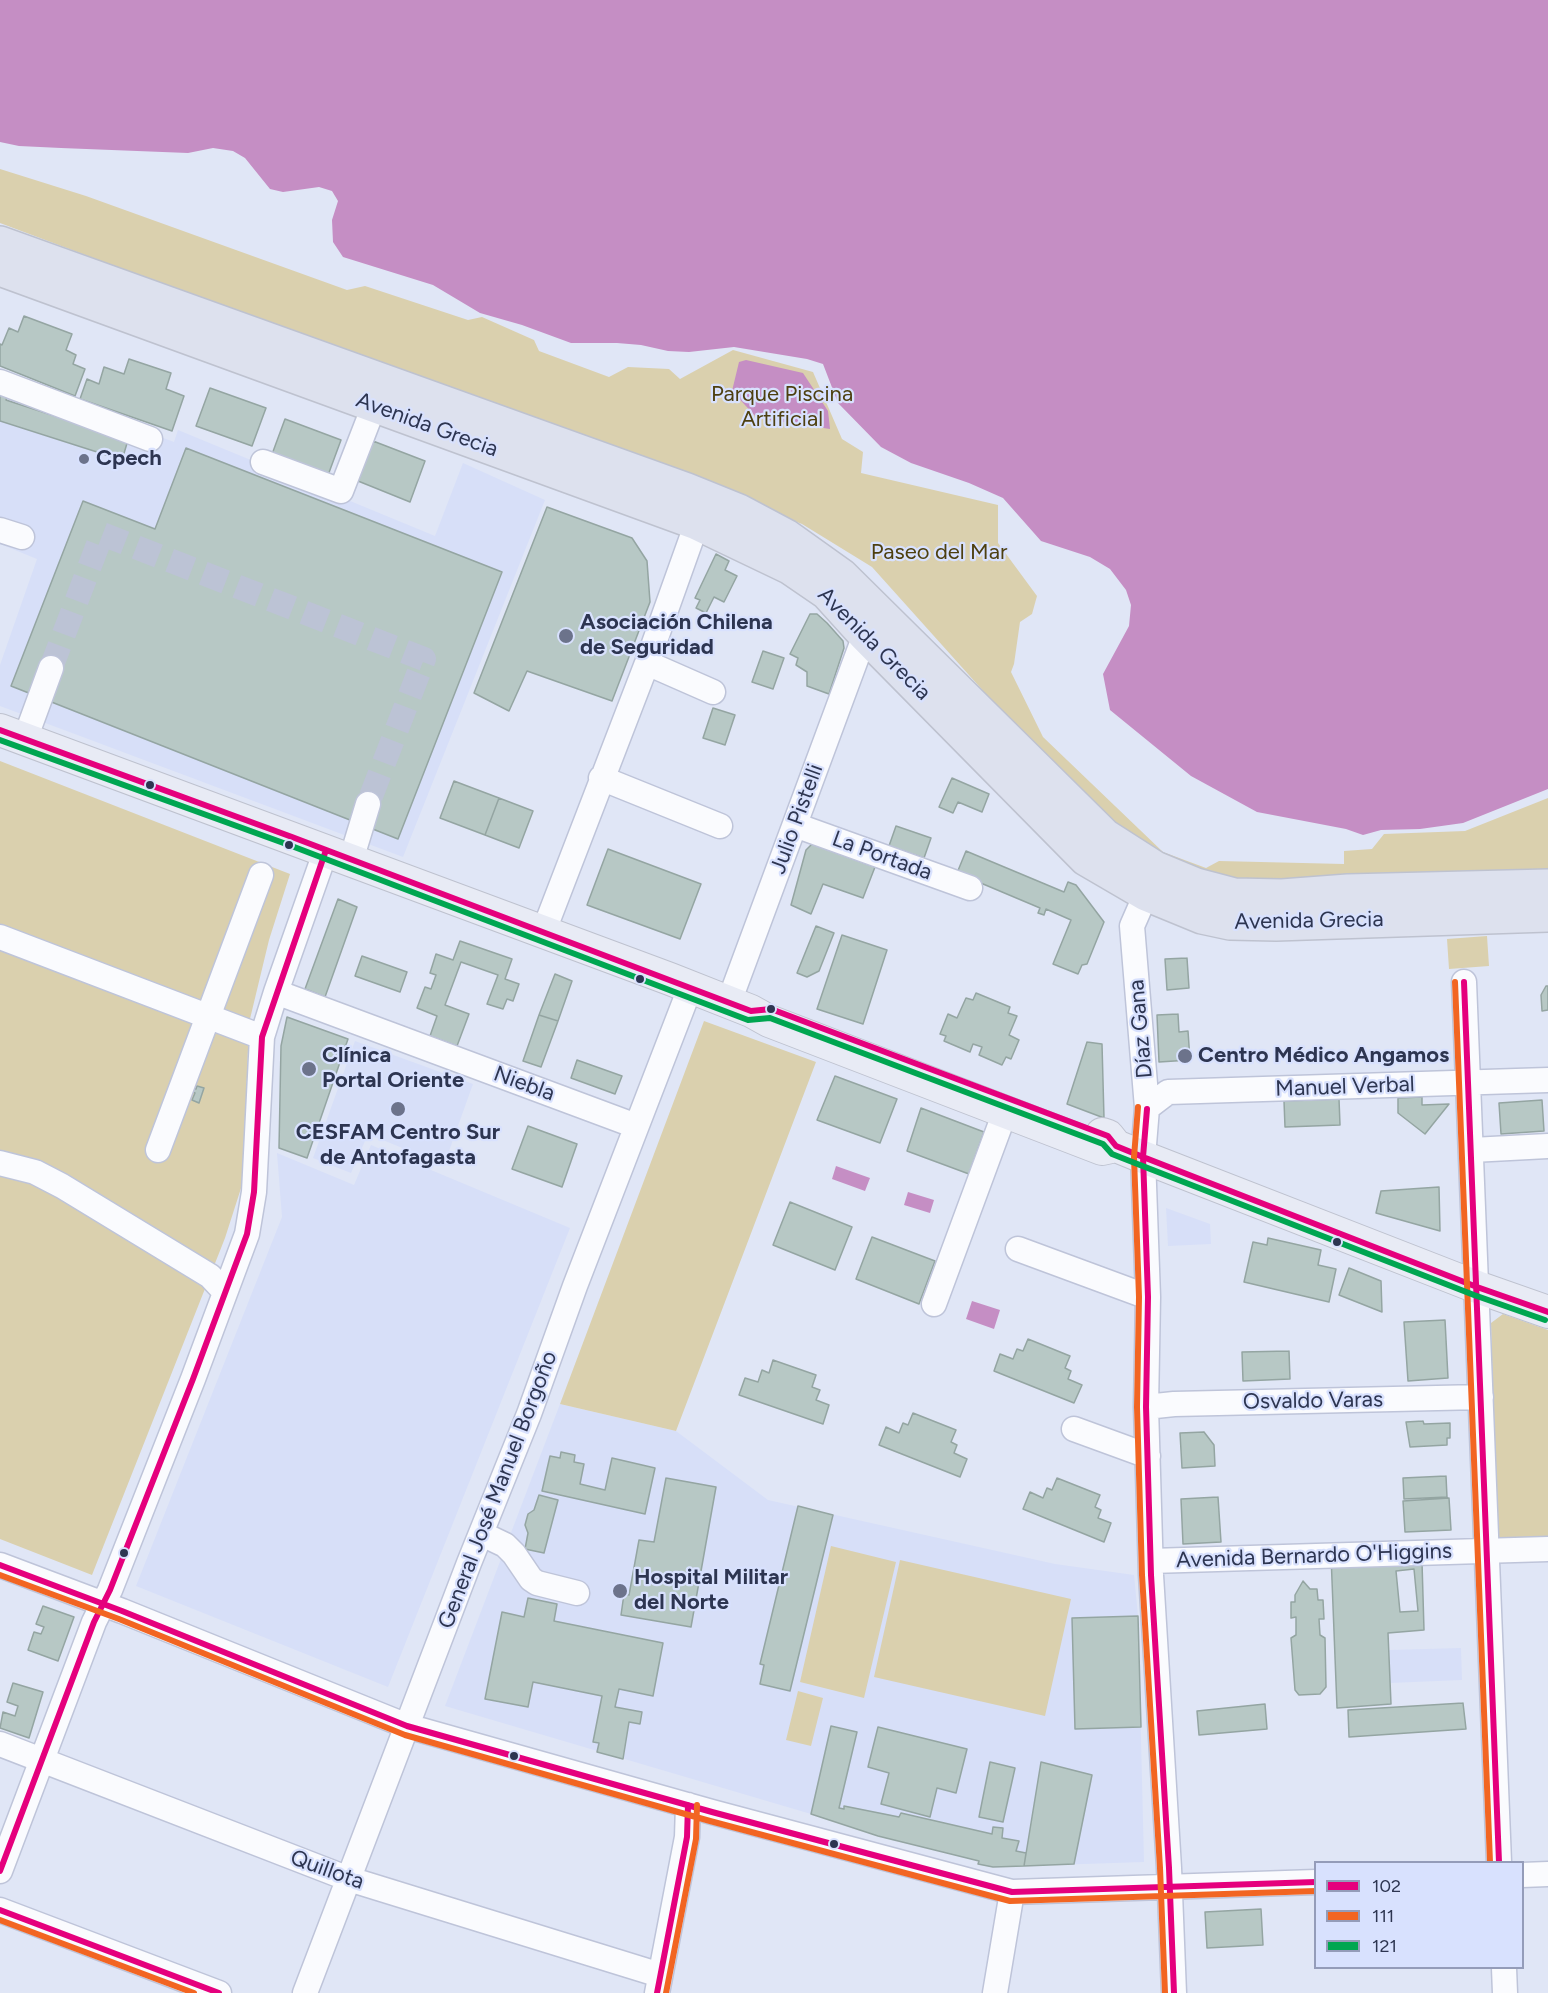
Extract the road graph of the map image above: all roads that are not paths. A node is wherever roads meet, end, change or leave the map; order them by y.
1 (2, 261) edge
2 (0, 382) edge
3 (374, 406) junction
4 (150, 439) dead end
5 (263, 462) dead end
6 (739, 511) junction
7 (697, 523) junction
8 (865, 635) junction
9 (647, 663) junction
10 (51, 668) tunnel mouth
11 (713, 692) dead end
12 (13, 734) edge
13 (601, 778) junction
14 (368, 804) tunnel mouth
15 (720, 825) dead end
16 (795, 825) junction
17 (339, 855) junction
18 (261, 875) dead end
19 (1548, 886) edge
20 (970, 888) dead end
21 (1146, 894) junction
22 (1548, 915) edge
23 (543, 933) junction
24 (0, 937) edge
25 (1464, 982) dead end
26 (690, 987) junction
27 (276, 992) junction
28 (740, 1007) junction
29 (208, 1016) junction
30 (262, 1037) junction
31 (1548, 1080) edge
32 (1469, 1083) junction
33 (1147, 1108) junction
34 (1010, 1114) junction
35 (636, 1126) junction
36 (1548, 1146) edge
37 (158, 1150) dead end
38 (1472, 1150) junction
39 (1130, 1152) junction
40 (0, 1163) edge
41 (997, 1166) dead end
42 (1018, 1249) dead end
43 (1477, 1287) junction
44 (225, 1292) junction
45 (1148, 1297) junction
46 (934, 1304) dead end
47 (1548, 1312) edge
48 (1481, 1397) junction
49 (1146, 1407) junction
50 (1074, 1429) dead end
51 (1148, 1456) junction
52 (482, 1534) junction
53 (1548, 1549) edge
54 (1486, 1551) junction
55 (1151, 1561) junction
56 (0, 1565) edge
57 (577, 1593) dead end
58 (103, 1605) junction
59 (407, 1726) junction
60 (0, 1744) edge
61 (41, 1761) junction
62 (688, 1805) junction
63 (1499, 1861) edge
64 (0, 1872) edge
65 (1548, 1874) edge
66 (1524, 1875) edge
67 (349, 1879) junction
68 (1314, 1882) edge
69 (1170, 1887) junction
70 (1012, 1892) junction
71 (0, 1910) edge
72 (1504, 1969) edge
73 (659, 1984) edge
74 (219, 1993) edge
75 (305, 1993) edge
76 (995, 1993) edge
77 (1174, 1993) edge
78 (1505, 1993) edge

1 - 3 highway, Avenida Grecia
1 - 6 highway, Avenida Grecia
2 - 4 street
3 - 5 street
3 - 7 highway, Avenida Grecia
6 - 7 street
6 - 19 highway, Avenida Grecia
7 - 8 highway, Avenida Grecia
7 - 9 street
8 - 16 street, Julio Pistelli
8 - 21 highway, Avenida Grecia
9 - 11 street
9 - 13 street
10 - 12 street
12 - 17 main road
13 - 15 street
13 - 23 street
14 - 17 street
16 - 20 street, La Portada
16 - 28 street, Julio Pistelli
17 - 23 main road
17 - 27 street
18 - 29 street
21 - 22 highway, Avenida Grecia
21 - 33 street, Díaz Gana
23 - 26 main road
24 - 29 street
25 - 32 street
26 - 28 main road
26 - 35 street, General José Manuel Borgoño
27 - 30 street
27 - 35 street, Niebla
28 - 34 main road
28 - 39 main road
29 - 30 street
29 - 37 street
30 - 44 street
31 - 32 street, Manuel Verbal
32 - 33 street, Manuel Verbal
32 - 38 street
33 - 39 street, Díaz Gana
34 - 39 main road
34 - 41 street
34 - 46 street
35 - 52 street, General José Manuel Borgoño
36 - 38 street
38 - 43 street
39 - 43 main road
39 - 45 street, Díaz Gana
40 - 44 street
42 - 45 street
43 - 47 main road
43 - 48 street
44 - 58 street
45 - 49 street, Díaz Gana
48 - 49 street, Osvaldo Varas
48 - 54 street
49 - 51 street, Díaz Gana
50 - 51 street
51 - 55 street, Díaz Gana
52 - 57 street
52 - 59 street, General José Manuel Borgoño
53 - 54 street, Avenida Bernardo O'Higgins
54 - 55 street, Avenida Bernardo O'Higgins
54 - 63 street
55 - 69 street, Díaz Gana
56 - 58 street
58 - 59 street
58 - 61 street
59 - 62 street
59 - 67 street, General José Manuel Borgoño
60 - 61 street, Quillota
61 - 64 street
61 - 67 street, Quillota
62 - 70 street
62 - 73 street
65 - 66 street
67 - 73 street, Quillota
67 - 75 street, General José Manuel Borgoño
68 - 69 street
69 - 70 street
69 - 77 street, Díaz Gana
70 - 76 street
71 - 74 street
72 - 78 street

